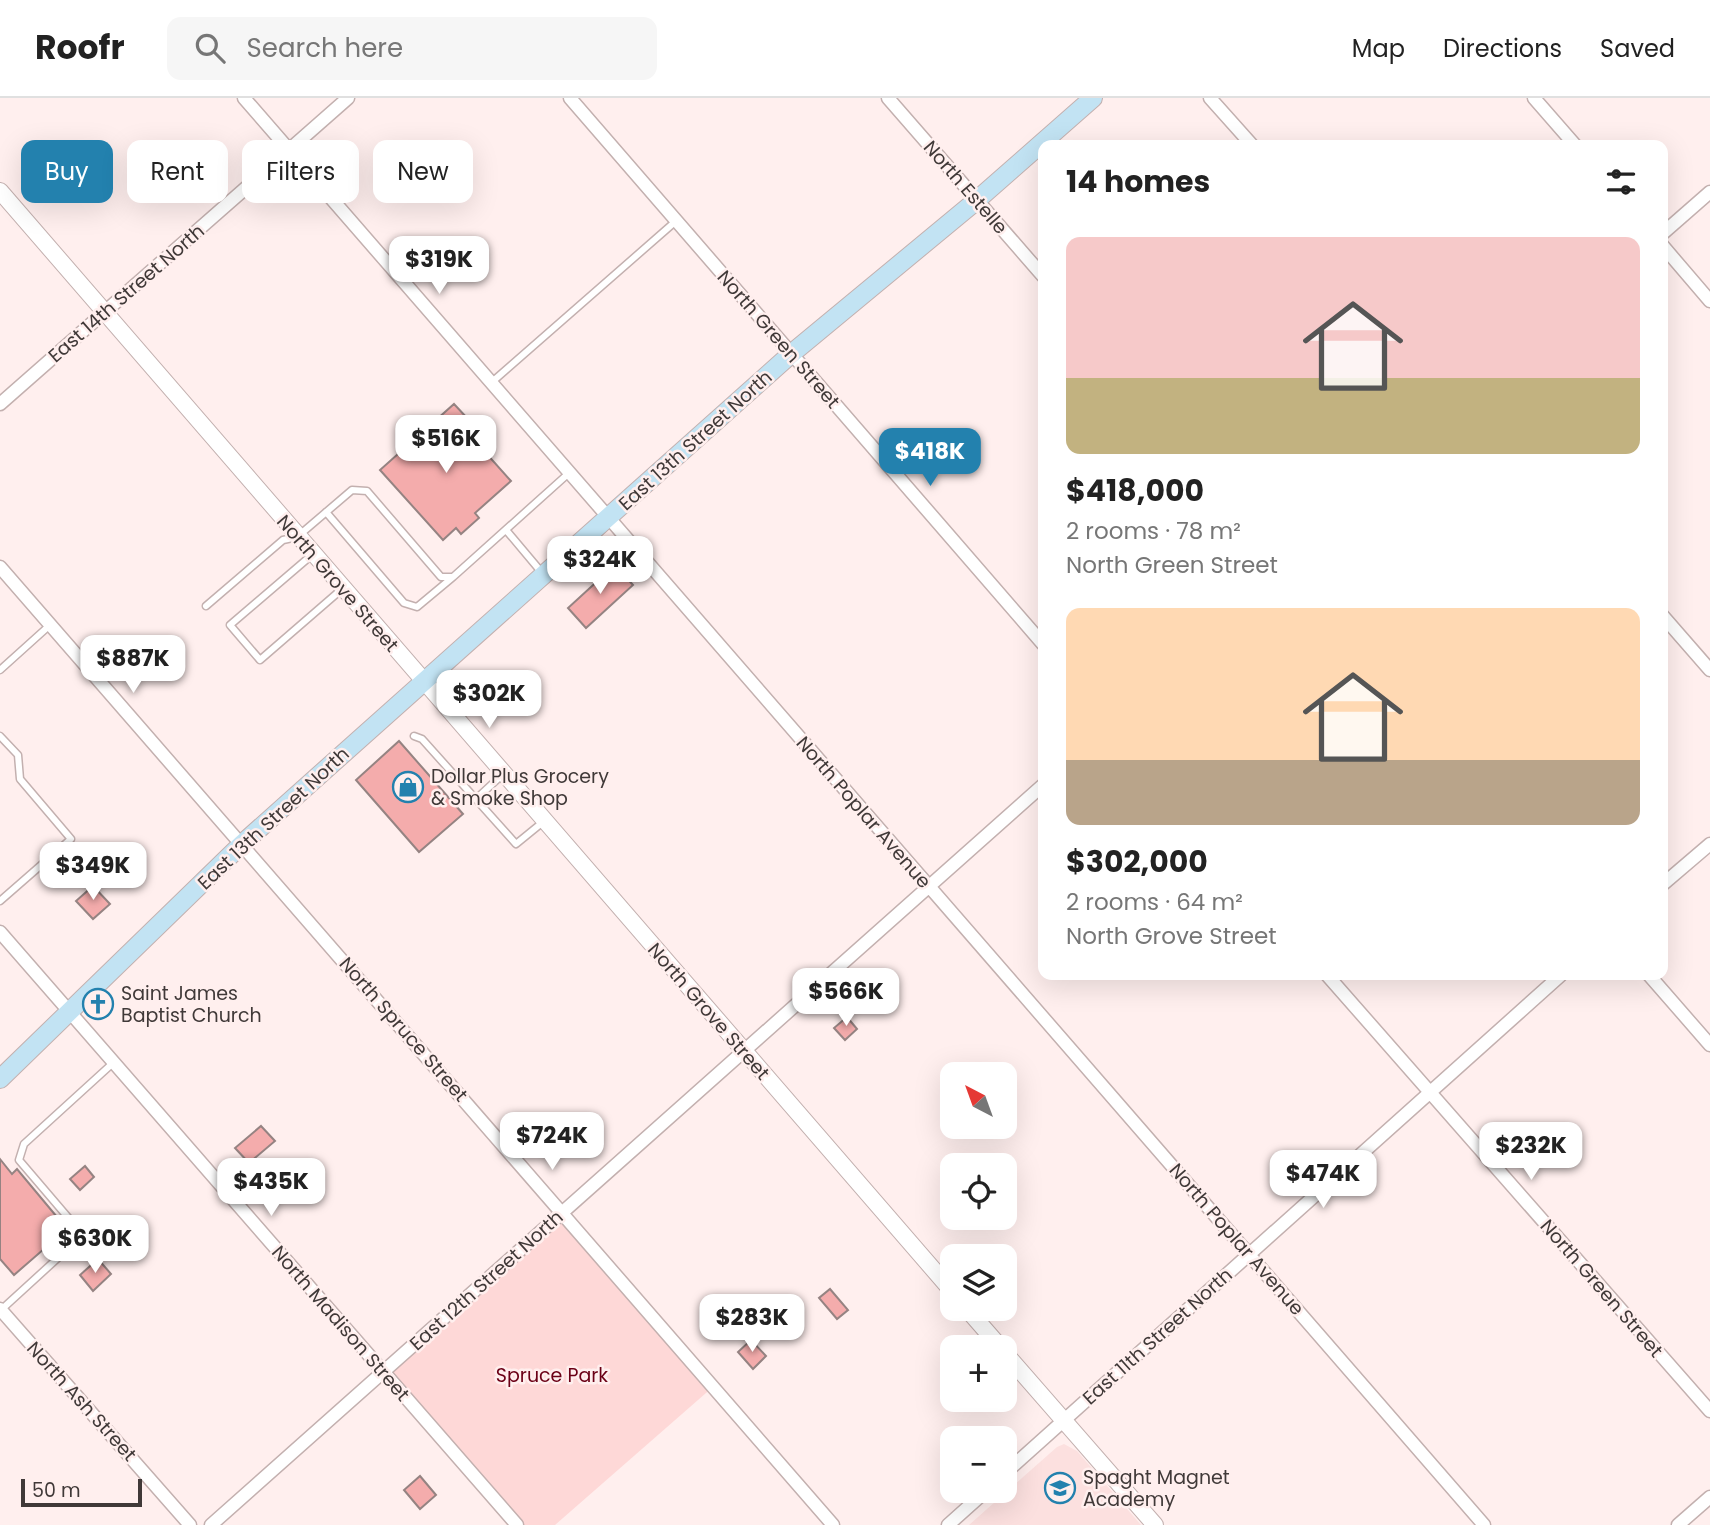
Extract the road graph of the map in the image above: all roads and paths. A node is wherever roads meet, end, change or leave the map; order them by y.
1 (244, 98) edge
2 (348, 98) edge
3 (570, 98) edge
4 (888, 98) edge
5 (1093, 98) edge
6 (1210, 98) edge
7 (1534, 98) edge
8 (281, 140) edge
9 (299, 140) edge
10 (1045, 140) edge
11 (1248, 140) edge
12 (1571, 140) edge
13 (1038, 146) edge
14 (242, 190) edge
15 (0, 191) edge
16 (1710, 192) edge
17 (977, 200) junction
18 (336, 203) edge
19 (676, 221) junction
20 (1668, 229) edge
21 (1668, 252) edge
22 (1038, 270) edge
23 (1710, 301) edge
24 (104, 312) junction
25 (792, 354) junction
26 (492, 382) junction
27 (0, 404) edge
28 (569, 474) junction
29 (326, 512) junction
30 (607, 518) junction
31 (506, 530) junction
32 (297, 537) junction
33 (313, 554) junction
34 (0, 567) edge
35 (543, 575) junction
36 (453, 577) junction
37 (342, 589) junction
38 (206, 606) dead end
39 (1668, 622) edge
40 (50, 625) junction
41 (1038, 637) edge
42 (0, 670) edge
43 (1710, 670) edge
44 (423, 682) junction
45 (0, 736) edge
46 (414, 736) dead end
47 (504, 774) junction
48 (1038, 789) edge
49 (476, 799) junction
50 (545, 821) junction
51 (242, 844) junction
52 (1710, 844) edge
53 (1668, 880) edge
54 (929, 886) junction
55 (0, 901) edge
56 (0, 932) edge
57 (1331, 980) edge
58 (1554, 980) edge
59 (1653, 980) edge
60 (71, 1014) junction
61 (1710, 1045) edge
62 (743, 1051) junction
63 (113, 1063) junction
64 (0, 1079) edge
65 (1429, 1092) junction
66 (564, 1211) junction
67 (1250, 1254) junction
68 (940, 1277) edge
69 (0, 1310) edge
70 (977, 1321) edge
71 (990, 1335) edge
72 (1017, 1367) edge
73 (384, 1371) junction
74 (1710, 1411) edge
75 (1064, 1420) junction
76 (1017, 1462) edge
77 (1710, 1497) edge
78 (973, 1503) edge
79 (1154, 1524) edge
80 (190, 1525) edge
81 (211, 1525) edge
82 (517, 1525) edge
83 (834, 1525) edge
84 (948, 1525) edge
85 (1485, 1525) edge
86 (1678, 1525) edge

1 - 8 street, North Poplar Avenue
2 - 9 street, East 14th Street North
3 - 19 street, North Green Street
4 - 17 street, North Estelle
5 - 10 main road, East 13th Street North
6 - 11 street
7 - 12 street
13 - 17 main road, East 13th Street North
14 - 24 street, East 14th Street North
15 - 24 street, North Grove Street
16 - 20 street
17 - 22 street, North Estelle
17 - 25 main road, East 13th Street North
18 - 26 street, North Poplar Avenue
19 - 25 street, North Green Street
19 - 26 lane
21 - 23 street
24 - 27 street, East 14th Street North
24 - 32 street, North Grove Street
25 - 30 main road, East 13th Street North
25 - 41 street, North Green Street
26 - 28 street, North Poplar Avenue
28 - 30 street, North Poplar Avenue
28 - 31 lane
29 - 32 lane
29 - 36 lane
29 - 36 lane
30 - 35 main road, East 13th Street North
30 - 54 street, North Poplar Avenue
31 - 35 lane
31 - 36 lane
32 - 33 street, North Grove Street
32 - 38 lane
33 - 37 street, North Grove Street
33 - 37 lane
34 - 40 street, North Spruce Street
35 - 44 main road, East 13th Street North
37 - 44 street, North Grove Street
39 - 43 street
40 - 42 lane
40 - 51 street, North Spruce Street
44 - 47 street, North Grove Street
44 - 51 main road, East 13th Street North
45 - 55 lane
46 - 49 lane
47 - 49 lane
47 - 50 street, North Grove Street
48 - 54 street, East 12th Street North
49 - 50 lane
50 - 62 street, North Grove Street
51 - 60 main road, East 13th Street North
51 - 66 street, North Spruce Street
52 - 53 street
54 - 62 street, East 12th Street North
54 - 67 street, North Poplar Avenue
56 - 60 street, North Madison Street
57 - 65 street, North Green Street
58 - 65 street, East 11th Street North
59 - 61 street
60 - 63 street, North Madison Street
60 - 64 main road, East 13th Street North
62 - 66 street, East 12th Street North
62 - 68 street, North Grove Street
63 - 69 lane
63 - 73 street, North Madison Street
65 - 67 street, East 11th Street North
65 - 74 street, North Green Street
66 - 73 street, East 12th Street North
66 - 83 street, North Spruce Street
67 - 75 street, East 11th Street North
67 - 85 street, North Poplar Avenue
69 - 80 street, North Ash Street
70 - 71 street
72 - 75 street
73 - 81 street, East 12th Street North
73 - 82 street, North Madison Street
75 - 76 street, East 11th Street North
75 - 79 street
77 - 86 street
78 - 84 street

